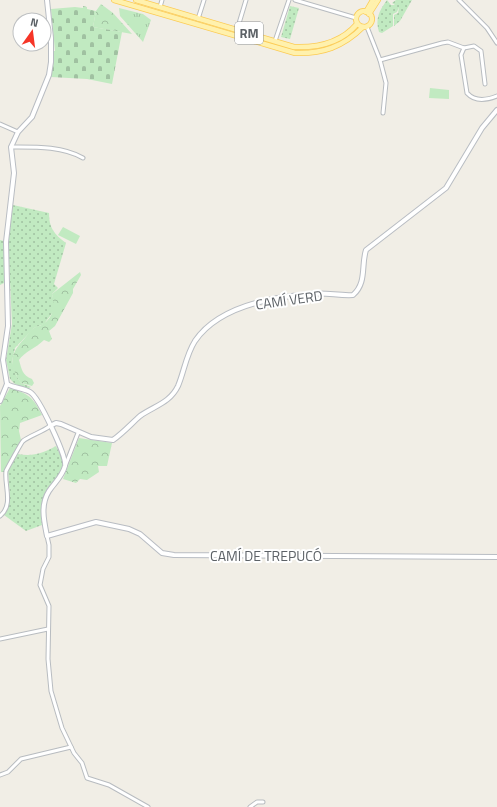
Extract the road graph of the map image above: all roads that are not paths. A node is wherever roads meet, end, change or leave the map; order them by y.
1 (47, 0) edge
2 (114, 0) edge
3 (136, 0) edge
4 (162, 0) edge
5 (204, 0) edge
6 (246, 0) edge
7 (289, 0) edge
8 (295, 0) edge
9 (373, 0) edge
10 (378, 0) edge
11 (459, 0) edge
12 (160, 7) junction
13 (368, 13) junction
14 (198, 18) junction
15 (356, 18) junction
16 (357, 24) junction
17 (365, 27) junction
18 (237, 30) junction
19 (275, 41) junction
20 (497, 42) edge
21 (464, 48) junction
22 (380, 60) junction
23 (485, 84) dead end
24 (497, 96) edge
25 (497, 110) edge
26 (383, 113) dead end
27 (0, 124) edge
28 (18, 132) junction
29 (12, 147) junction
30 (83, 158) dead end
31 (7, 384) junction
32 (0, 401) edge
33 (50, 426) junction
34 (78, 433) junction
35 (66, 464) junction
36 (0, 516) edge
37 (47, 536) junction
38 (497, 557) edge
39 (48, 629) junction
40 (0, 639) edge
41 (71, 747) junction
42 (0, 775) edge
43 (263, 802) dead end
44 (148, 807) edge
45 (250, 807) edge

1 - 28 street
2 - 17 main road, RM
3 - 12 main road, RM
4 - 12 street
5 - 14 street
6 - 18 street
7 - 19 street
8 - 15 street
9 - 13 main road
10 - 13 main road
11 - 20 street
12 - 14 main road, RM
13 - 15 main road
13 - 17 main road
14 - 18 main road, RM
15 - 16 main road
16 - 17 main road
16 - 19 main road, RM
17 - 22 street
18 - 19 main road, RM
21 - 22 street
21 - 23 street
21 - 24 street
22 - 26 street
25 - 34 street, CAMÍ VERD
27 - 28 street
28 - 29 street
29 - 30 street
29 - 31 street
31 - 32 street
31 - 33 street
33 - 34 street, CAMÍ VERD
33 - 35 street
33 - 36 street
34 - 35 street
35 - 37 street
37 - 38 street, CAMÍ DE TREPUCÓ
37 - 39 street
39 - 40 street
39 - 41 street
41 - 42 street
41 - 44 street
43 - 45 street

